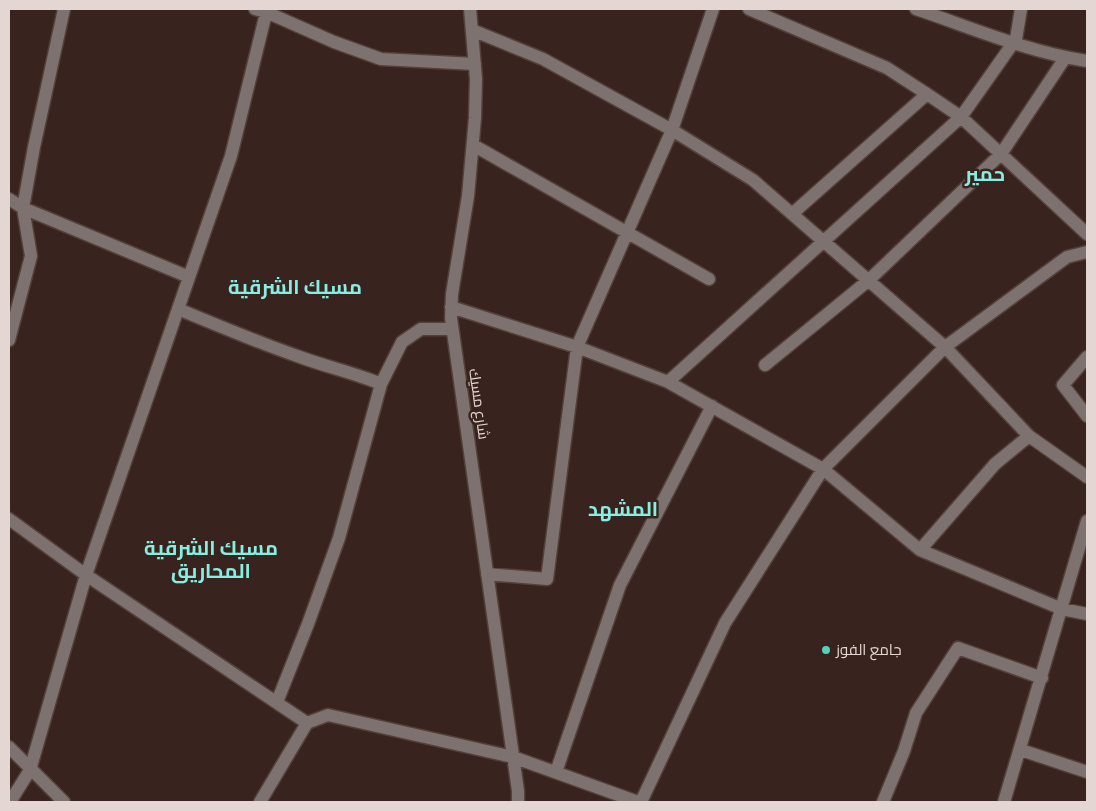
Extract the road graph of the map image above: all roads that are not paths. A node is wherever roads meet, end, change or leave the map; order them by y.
1 (64, 9) edge
2 (470, 9) edge
3 (713, 9) edge
4 (749, 9) edge
5 (916, 9) edge
6 (1020, 9) edge
7 (263, 10) edge
8 (472, 30) junction
9 (1013, 43) junction
10 (1065, 58) junction
11 (1087, 61) edge
12 (475, 64) junction
13 (927, 94) junction
14 (961, 117) junction
15 (672, 130) junction
16 (473, 145) junction
17 (1001, 154) junction
18 (9, 199) edge
19 (23, 208) junction
20 (792, 214) junction
21 (627, 232) junction
22 (1087, 234) edge
23 (825, 241) junction
24 (1087, 252) edge
25 (189, 277) junction
26 (708, 279) dead end
27 (869, 280) junction
28 (451, 307) junction
29 (178, 309) junction
30 (452, 329) junction
31 (9, 340) edge
32 (945, 346) junction
33 (577, 347) junction
34 (1087, 357) edge
35 (765, 365) dead end
36 (668, 382) junction
37 (381, 384) junction
38 (712, 406) junction
39 (1087, 416) edge
40 (1029, 436) junction
41 (823, 469) junction
42 (1087, 477) edge
43 (9, 519) edge
44 (1087, 521) edge
45 (920, 550) junction
46 (487, 574) junction
47 (86, 575) junction
48 (1062, 609) junction
49 (1087, 614) edge
50 (1042, 678) junction
51 (277, 702) junction
52 (307, 723) junction
53 (9, 747) edge
54 (1021, 750) junction
55 (513, 757) junction
56 (30, 770) junction
57 (556, 772) junction
58 (1087, 772) edge
59 (10, 802) edge
60 (64, 802) edge
61 (260, 802) edge
62 (518, 802) edge
63 (640, 802) edge
64 (883, 802) edge
65 (1004, 802) edge

1 - 19 street
2 - 8 street, شارع مسيك
3 - 15 street
4 - 13 street
5 - 9 street
6 - 9 street
7 - 12 street
7 - 25 street
8 - 12 street, شارع مسيك
8 - 15 street
9 - 10 street
9 - 14 street
10 - 11 street
10 - 17 street
12 - 16 street, شارع مسيك
13 - 14 street
13 - 20 street
14 - 17 street
14 - 23 street
15 - 20 street
15 - 21 street
16 - 21 street
16 - 28 street, شارع مسيك
17 - 22 street
17 - 27 street
18 - 19 street
19 - 25 street
19 - 31 street
20 - 23 street
21 - 26 street
21 - 33 street
23 - 27 street
23 - 36 street
24 - 32 street
25 - 29 street
27 - 32 street
27 - 35 street
28 - 30 street, شارع مسيك
28 - 33 street
29 - 37 street
29 - 47 street
30 - 37 street
30 - 46 street, شارع مسيك
32 - 40 street
32 - 41 street
33 - 36 street
33 - 46 street
34 - 39 street
36 - 38 street
37 - 51 street
38 - 41 street
38 - 57 street
40 - 42 street
40 - 45 street
41 - 45 street
41 - 63 street
43 - 47 street
44 - 48 street
45 - 48 street
46 - 55 street, شارع مسيك
47 - 51 street
47 - 56 street
48 - 49 street
48 - 50 street
50 - 54 street
50 - 64 street
51 - 52 street
52 - 55 street
52 - 61 street
53 - 56 street
54 - 58 street
54 - 65 street
55 - 57 street
55 - 62 street, شارع مسيك
56 - 59 street
56 - 60 street
57 - 63 street

